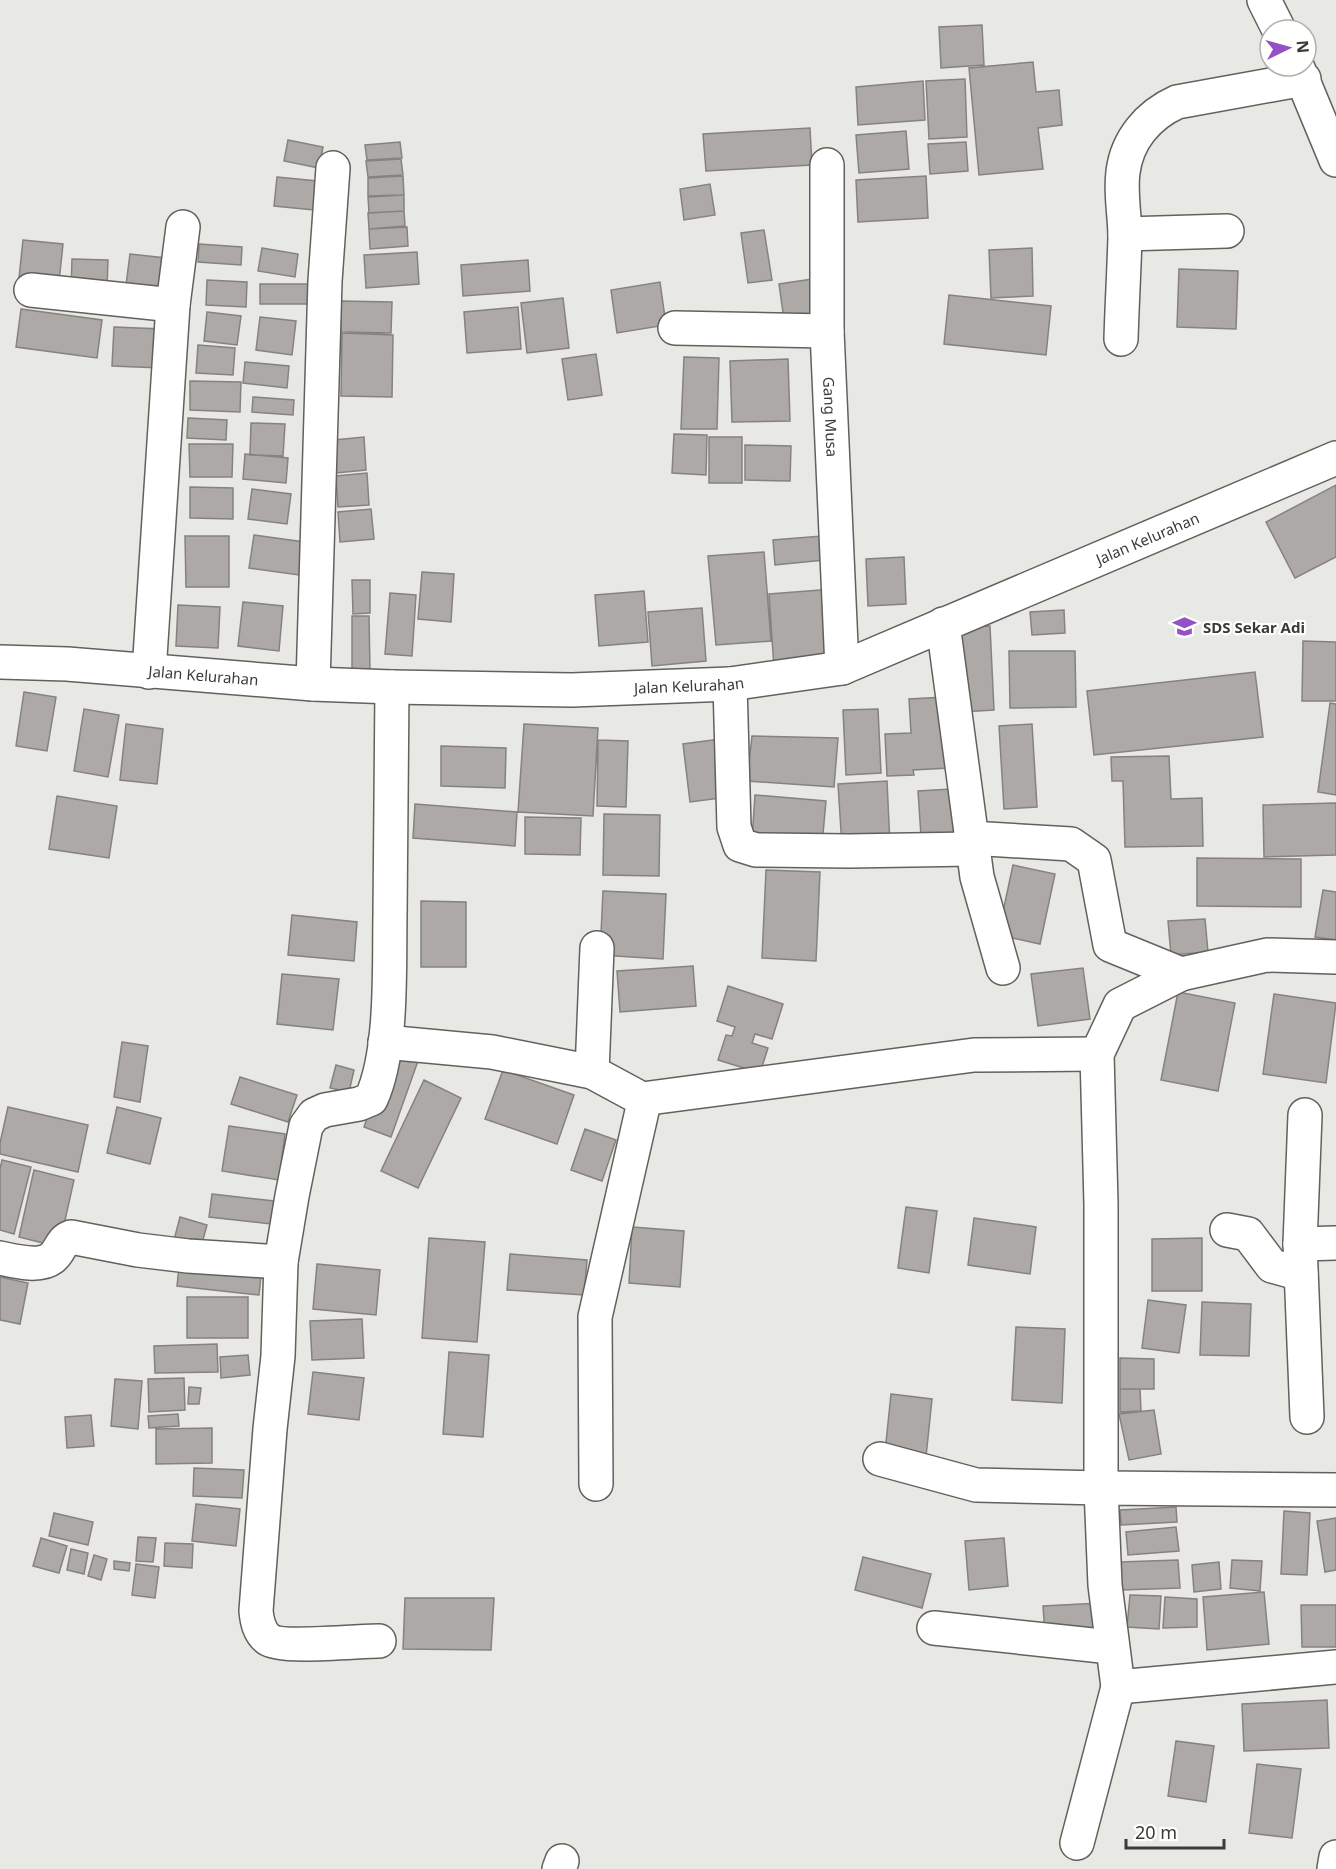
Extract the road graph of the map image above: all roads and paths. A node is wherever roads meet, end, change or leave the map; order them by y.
1 (1264, 0) edge
2 (1274, 18) edge
3 (1276, 78) edge
4 (1303, 78) edge
5 (1336, 160) edge
6 (827, 165) dead end
7 (333, 168) dead end
8 (183, 227) dead end
9 (1227, 231) dead end
10 (1125, 234) junction
11 (31, 290) dead end
12 (173, 305) junction
13 (675, 328) dead end
14 (827, 331) junction
15 (1121, 339) dead end
16 (1336, 458) edge
17 (943, 624) junction
18 (0, 662) edge
19 (842, 668) junction
20 (149, 672) junction
21 (313, 684) junction
22 (730, 684) junction
23 (392, 687) junction
24 (971, 843) junction
25 (597, 948) dead end
26 (1336, 957) edge
27 (1004, 968) dead end
28 (1181, 974) junction
29 (385, 1042) junction
30 (1097, 1054) junction
31 (592, 1072) junction
32 (642, 1099) junction
33 (1305, 1114) dead end
34 (1227, 1230) dead end
35 (1336, 1243) edge
36 (0, 1258) edge
37 (1301, 1259) junction
38 (281, 1262) junction
39 (1307, 1417) dead end
40 (880, 1459) dead end
41 (596, 1484) dead end
42 (1101, 1488) junction
43 (1336, 1490) edge
44 (934, 1628) dead end
45 (379, 1641) dead end
46 (1112, 1647) junction
47 (1336, 1667) edge
48 (1118, 1687) junction
49 (1077, 1843) dead end
50 (1336, 1857) edge
51 (1334, 1869) edge

1 - 2 street
3 - 10 street
4 - 5 street
6 - 14 street, Gang Musa
7 - 21 street
8 - 12 street
9 - 10 street
10 - 15 street
11 - 12 street
12 - 20 street
13 - 14 street
14 - 19 street, Gang Musa
16 - 17 street, Jalan Kelurahan
17 - 19 street, Jalan Kelurahan
17 - 24 street
18 - 20 street, Jalan Kelurahan
19 - 22 street, Jalan Kelurahan
20 - 21 street, Jalan Kelurahan
21 - 23 street, Jalan Kelurahan
22 - 23 street, Jalan Kelurahan
22 - 24 street
23 - 29 street
24 - 27 street
24 - 28 street
25 - 31 street
26 - 28 street
28 - 30 street
29 - 31 street
29 - 38 street
30 - 32 street
30 - 42 street
31 - 32 street
32 - 41 street
33 - 37 street
34 - 37 street
35 - 37 street
36 - 38 street
37 - 39 street
38 - 45 street
40 - 42 street
42 - 43 street
42 - 46 street
44 - 46 street
46 - 48 street
47 - 48 street
48 - 49 street
50 - 51 street

